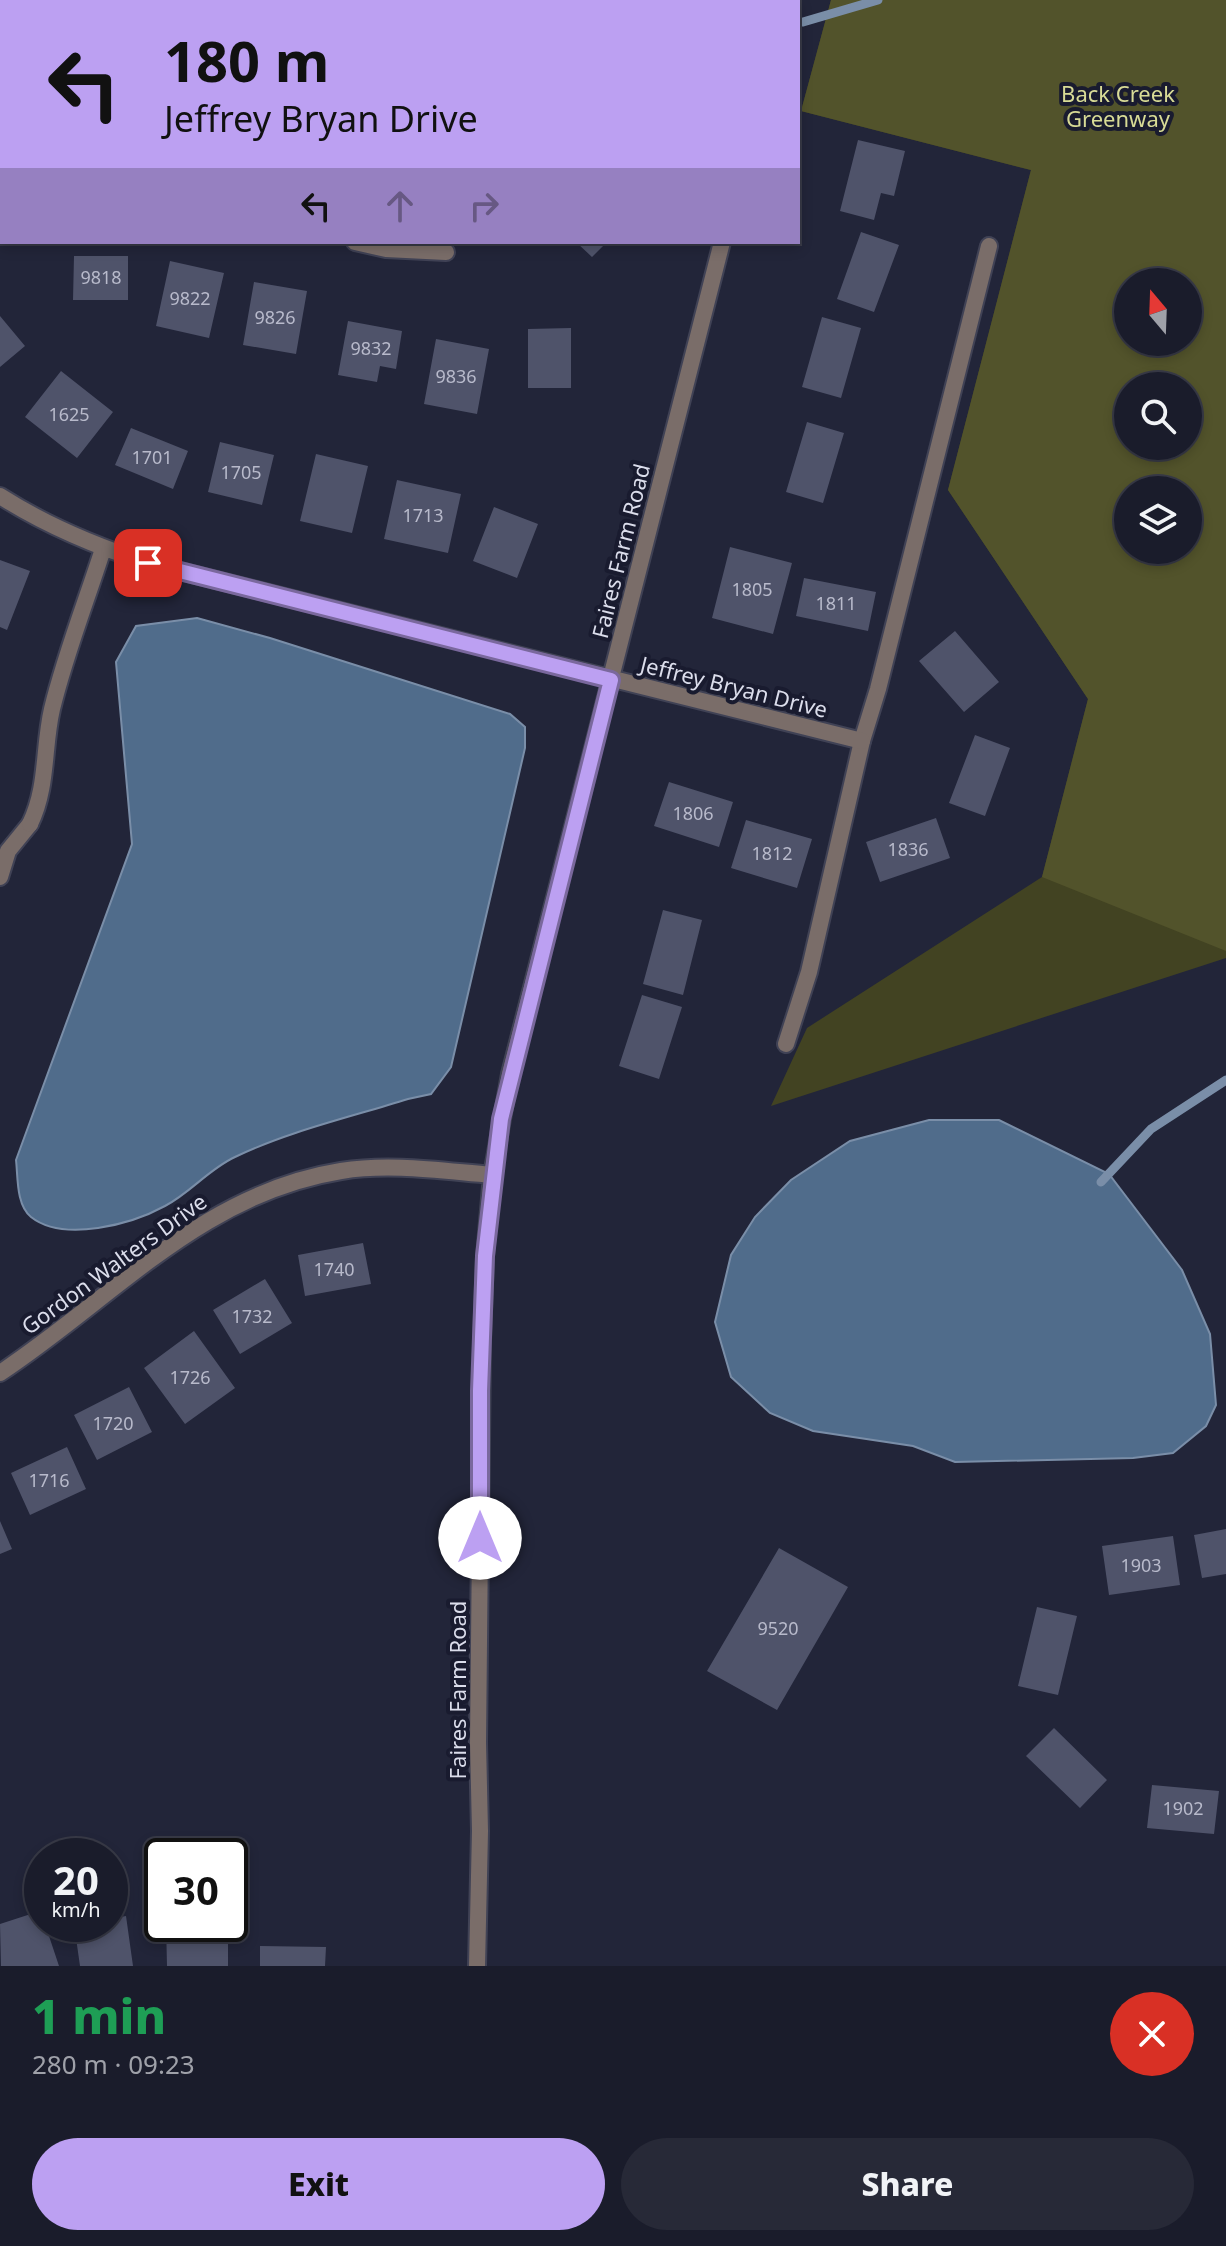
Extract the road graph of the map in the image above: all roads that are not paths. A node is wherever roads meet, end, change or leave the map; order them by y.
1 (364, 244) edge
2 (721, 244) edge
3 (989, 246) dead end
4 (446, 252) dead end
5 (0, 496) edge
6 (103, 549) junction
7 (611, 680) junction
8 (862, 741) junction
9 (0, 877) edge
10 (786, 1044) dead end
11 (492, 1175) junction
12 (0, 1373) edge
13 (477, 1966) edge

1 - 4 street
2 - 7 street, Faires Farm Road
3 - 8 street
5 - 6 street, Jeffrey Bryan Drive
6 - 7 street, Jeffrey Bryan Drive
6 - 9 street
7 - 8 street, Jeffrey Bryan Drive
7 - 11 street, Faires Farm Road
8 - 10 street
11 - 12 street, Gordon Walters Drive
11 - 13 street, Faires Farm Road

